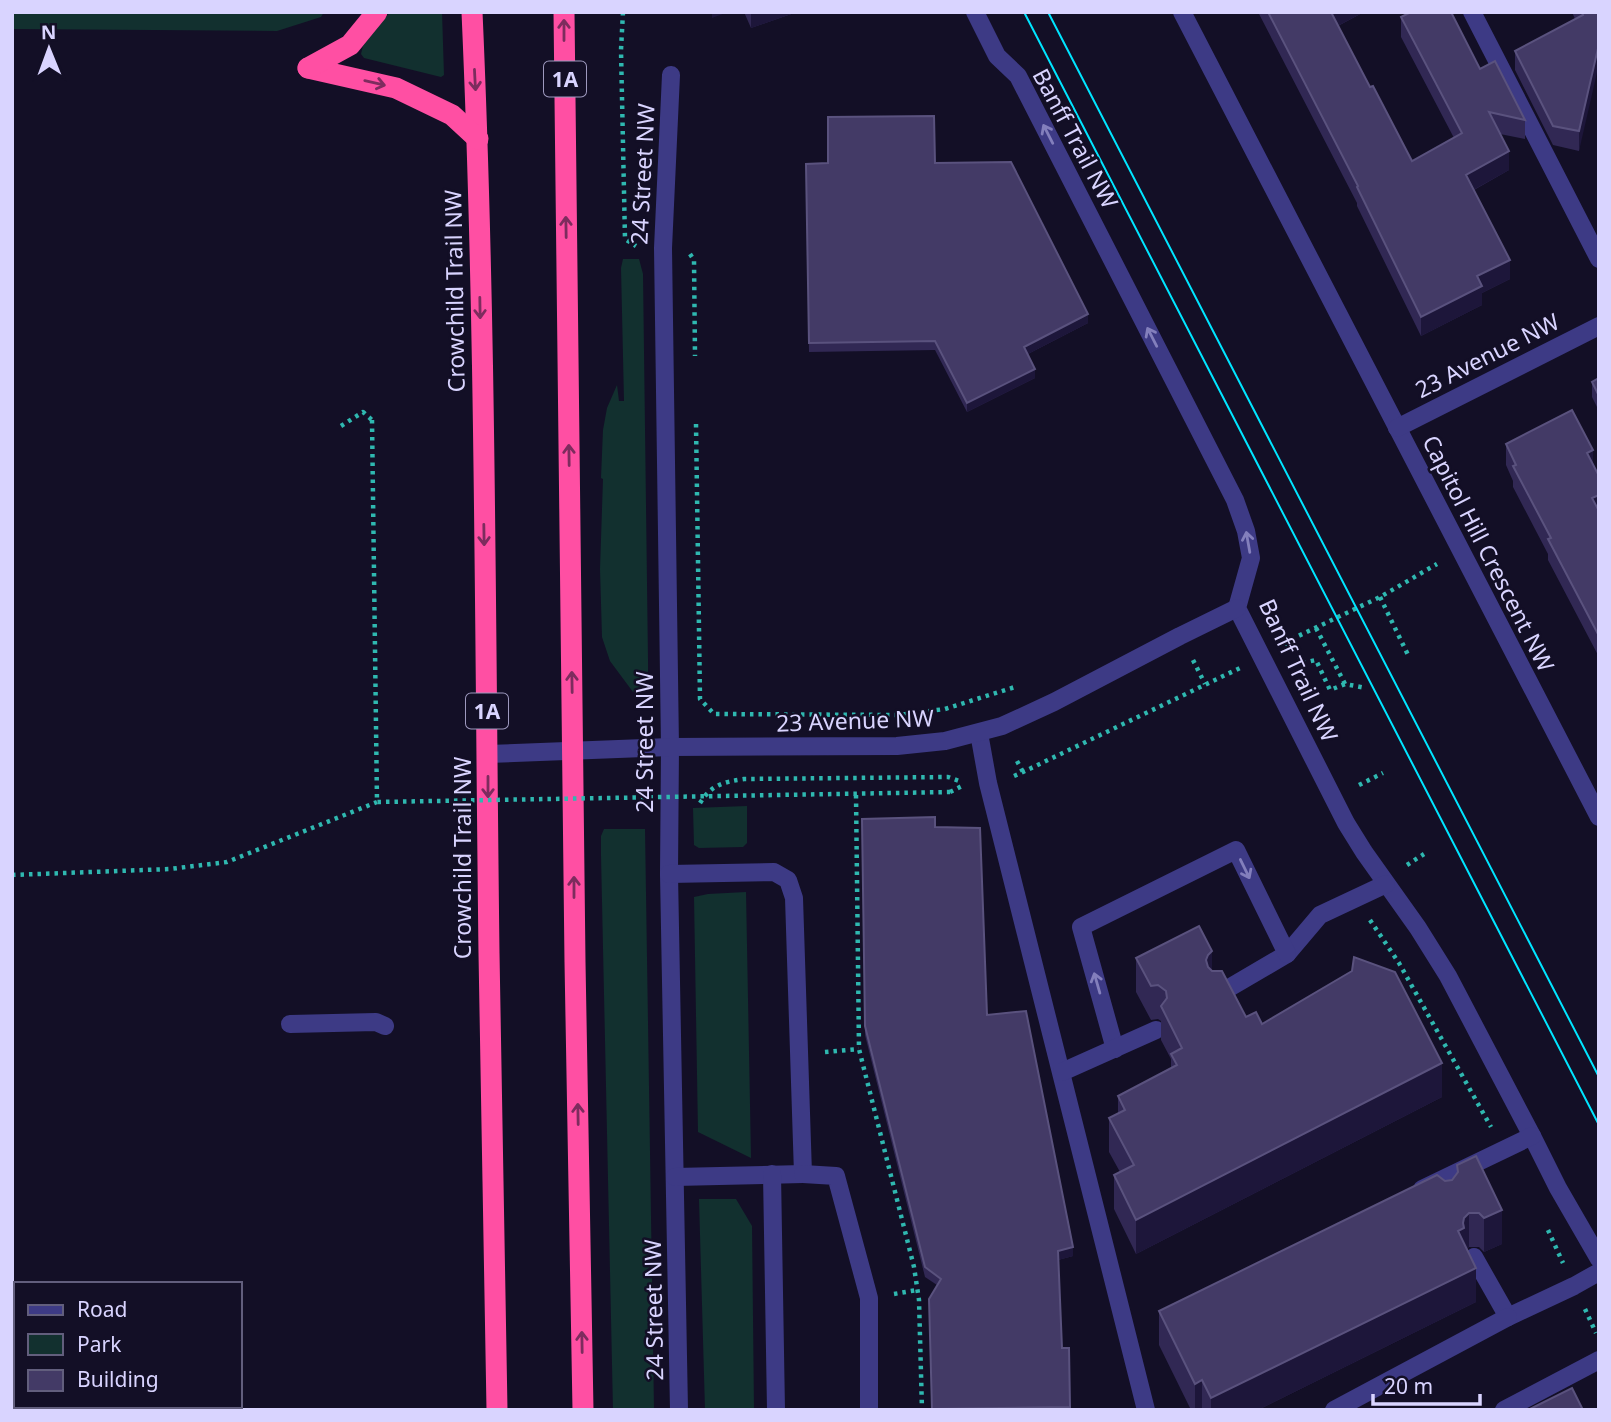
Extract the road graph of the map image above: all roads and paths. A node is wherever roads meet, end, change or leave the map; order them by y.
1 (377, 12) edge
2 (472, 12) edge
3 (564, 12) edge
4 (623, 12) edge
5 (975, 12) edge
6 (1182, 12) edge
7 (1472, 12) edge
8 (671, 75) dead end
9 (478, 139) junction
10 (639, 248) dead end
11 (1599, 259) edge
12 (1599, 327) edge
13 (695, 421) dead end
14 (341, 426) dead end
15 (1397, 428) junction
16 (1460, 552) junction
17 (1380, 597) junction
18 (1237, 608) junction
19 (1316, 628) junction
20 (1292, 639) junction
21 (1280, 649) dead end
22 (1188, 651) dead end
23 (1409, 657) dead end
24 (1241, 668) dead end
25 (1027, 683) dead end
26 (1205, 684) junction
27 (1345, 684) junction
28 (1366, 688) dead end
29 (979, 733) junction
30 (670, 747) junction
31 (573, 750) junction
32 (488, 754) junction
33 (1017, 761) dead end
34 (1024, 772) junction
35 (1383, 773) dead end
36 (988, 783) junction
37 (1359, 785) dead end
38 (856, 794) junction
39 (377, 802) junction
40 (700, 803) dead end
41 (1599, 817) edge
42 (1424, 854) dead end
43 (1407, 864) dead end
44 (669, 874) junction
45 (12, 875) edge
46 (1386, 884) junction
47 (1356, 899) junction
48 (1287, 954) junction
49 (1217, 995) edge
50 (290, 1024) dead end
51 (385, 1026) dead end
52 (1156, 1030) dead end
53 (1115, 1049) junction
54 (1062, 1072) junction
55 (1532, 1136) junction
56 (1503, 1149) junction
57 (772, 1174) junction
58 (803, 1174) junction
59 (675, 1177) junction
60 (1412, 1194) edge
61 (1546, 1227) dead end
62 (1474, 1257) edge
63 (1599, 1259) edge
64 (1599, 1272) edge
65 (1574, 1286) junction
66 (1508, 1317) junction
67 (1599, 1339) edge
68 (1599, 1360) edge
69 (497, 1410) edge
70 (583, 1410) edge
71 (679, 1410) edge
72 (776, 1410) edge
73 (869, 1410) edge
74 (922, 1410) edge
75 (1146, 1410) edge
76 (1334, 1410) edge
77 (1504, 1410) edge

1 -> 9 highway
2 -> 9 highway, Crowchild Trail NW / 1A
31 -> 3 highway, 1A
4 - 10 path
18 -> 5 street, Banff Trail NW
6 - 15 street, Capitol Hill Crescent NW
7 - 11 street
8 - 30 street, 24 Street NW
9 -> 32 highway, Crowchild Trail NW / 1A
12 - 15 street, 23 Avenue NW
13 - 25 path
14 - 39 path, bridge
15 - 16 street, Capitol Hill Crescent NW
16 - 17 path
16 - 41 street, Capitol Hill Crescent NW
17 - 19 path
17 - 23 path
18 - 29 street, 23 Avenue NW
18 - 46 street, Banff Trail NW
19 - 20 path
19 - 27 path
20 - 21 path
20 - 27 path
22 - 26 path
24 - 26 path
26 - 34 path
27 - 28 path
29 - 30 street, 23 Avenue NW
29 - 36 street
30 - 31 street, 23 Avenue NW
30 - 44 street, 24 Street NW
31 - 32 street, 23 Avenue NW
70 -> 31 highway, 1A
32 -> 69 highway, Crowchild Trail NW / 1A
33 - 34 path
34 - 36 path
35 - 37 path
36 - 54 street
38 - 39 path, bridge
38 - 40 path, bridge
38 - 74 path
39 - 45 path
42 - 43 path
44 - 58 street
44 - 59 street, 24 Street NW
46 - 47 street
46 - 55 street, Banff Trail NW
47 - 48 street
47 - 56 path
48 - 49 street
53 -> 48 street
50 - 51 street
52 - 53 street
53 - 54 street
54 - 75 street
55 - 56 street
55 - 63 street, Banff Trail NW
56 - 60 street
57 - 58 street
57 - 59 street
57 - 72 street
58 - 73 street
59 - 71 street, 24 Street NW
61 - 65 path
62 - 66 street
64 - 65 street
65 - 66 street
65 - 67 path
66 - 76 street
68 - 77 street

